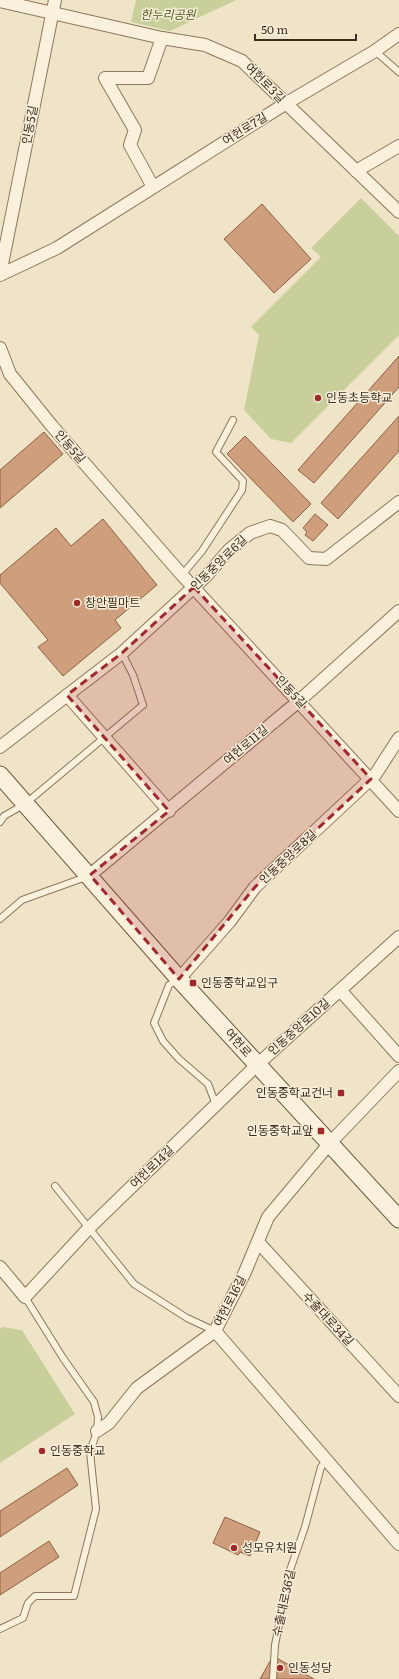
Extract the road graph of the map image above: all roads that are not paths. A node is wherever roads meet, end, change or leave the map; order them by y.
1 (55, 0) edge
2 (0, 2) edge
3 (52, 12) junction
4 (399, 34) edge
5 (162, 38) junction
6 (375, 51) junction
7 (399, 72) edge
8 (285, 104) junction
9 (399, 146) edge
10 (356, 171) junction
11 (153, 187) junction
12 (399, 212) edge
13 (0, 275) edge
14 (0, 348) edge
15 (233, 420) dead end
16 (399, 502) edge
17 (182, 575) junction
18 (194, 587) junction
19 (399, 611) edge
20 (122, 653) junction
21 (67, 696) junction
22 (299, 701) junction
23 (104, 738) junction
24 (399, 738) edge
25 (0, 747) edge
26 (0, 775) edge
27 (371, 779) junction
28 (25, 804) junction
29 (169, 810) junction
30 (399, 810) edge
31 (0, 822) edge
32 (90, 875) junction
33 (0, 919) edge
34 (399, 937) edge
35 (179, 979) junction
36 (340, 990) junction
37 (399, 1056) edge
38 (258, 1064) junction
39 (399, 1071) edge
40 (216, 1105) junction
41 (330, 1143) junction
42 (55, 1186) dead end
43 (396, 1211) edge
44 (88, 1228) junction
45 (258, 1242) junction
46 (0, 1267) edge
47 (25, 1297) junction
48 (215, 1331) junction
49 (399, 1396) edge
50 (97, 1431) junction
51 (326, 1461) junction
52 (399, 1544) edge
53 (0, 1629) edge
54 (273, 1679) edge

1 - 3 street, 인동5길
2 - 3 street, 여헌로3길
3 - 5 street, 여헌로3길
3 - 13 street, 인동5길
4 - 6 street, 여헌로7길
5 - 8 street, 여헌로3길
5 - 11 street
6 - 7 lane
6 - 8 street, 여헌로7길
8 - 10 street, 여헌로3길
8 - 11 street, 여헌로7길
9 - 10 street
10 - 12 street, 여헌로3길
11 - 13 street, 여헌로7길
14 - 17 street, 인동5길
15 - 17 lane
16 - 18 street, 인동중앙로6길
17 - 18 street, 인동5길
18 - 20 street, 인동중앙로6길
18 - 22 street, 인동5길
19 - 22 street, 여헌로11길
20 - 21 street, 인동중앙로6길
20 - 23 lane
21 - 23 street
21 - 25 street, 인동중앙로6길
22 - 27 street, 인동5길
22 - 29 street, 여헌로11길
23 - 28 lane
23 - 29 street
24 - 27 street, 인동중앙로8길
26 - 28 street, 여헌로
27 - 30 street, 인동5길
27 - 35 street, 인동중앙로8길
28 - 31 lane
28 - 32 street, 여헌로
29 - 32 street, 여헌로11길
32 - 33 lane
32 - 35 street, 여헌로
34 - 36 street, 인동중앙로10길
35 - 38 street, 여헌로
35 - 40 lane
36 - 37 street, 인동중앙로10길
36 - 38 street, 인동중앙로10길
38 - 40 street, 여헌로14길
38 - 41 street, 여헌로
39 - 41 street, 여헌로16길
40 - 44 street, 여헌로14길
41 - 43 street, 여헌로
41 - 45 street, 여헌로16길
42 - 44 lane
44 - 47 street, 여헌로14길
44 - 48 lane
45 - 48 street, 여헌로16길
45 - 49 street, 수출대로34길
46 - 47 street
47 - 50 lane
48 - 50 street, 여헌로16길
48 - 51 street
50 - 53 lane
51 - 52 street
51 - 54 lane, 수출대로36길

